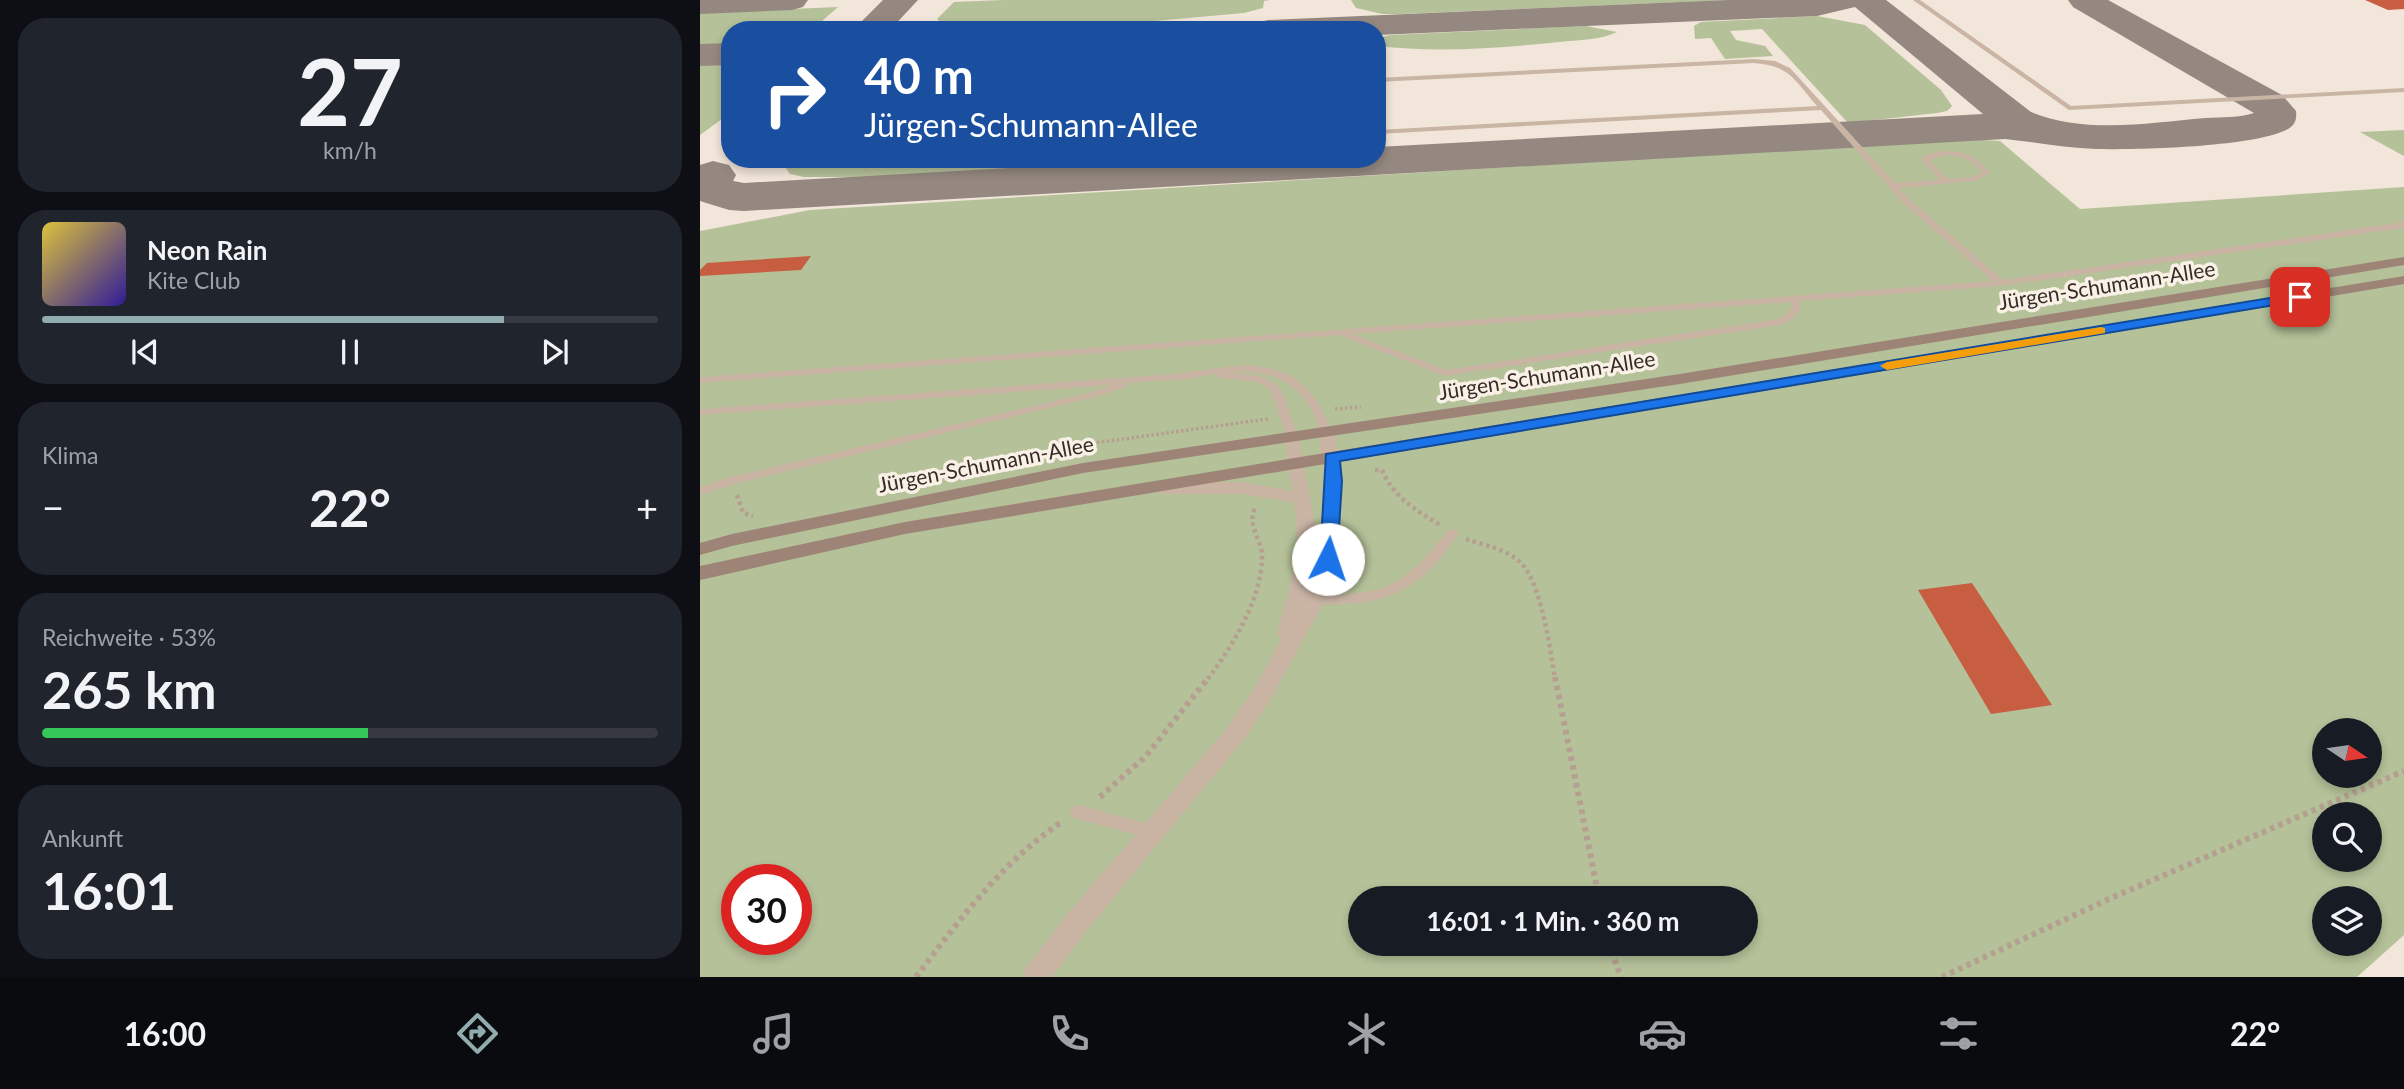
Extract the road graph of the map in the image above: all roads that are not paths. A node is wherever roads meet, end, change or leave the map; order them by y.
1 (1916, 0) edge
2 (1386, 80) edge
3 (2404, 90) edge
4 (1823, 108) junction
5 (1386, 132) edge
6 (1946, 181) junction
7 (1892, 186) junction
8 (2404, 225) edge
9 (2404, 261) edge
10 (2404, 280) edge
11 (2001, 283) junction
12 (1794, 298) junction
13 (1339, 332) junction
14 (1200, 374) junction
15 (1143, 379) junction
16 (700, 380) edge
17 (700, 412) edge
18 (1326, 431) junction
19 (1292, 436) junction
20 (1297, 463) junction
21 (1333, 466) junction
22 (1148, 489) junction
23 (700, 491) edge
24 (1301, 498) junction
25 (1453, 533) road end
26 (700, 549) edge
27 (700, 573) edge
28 (1307, 600) junction
29 (1078, 812) road end
30 (1153, 832) junction
31 (1036, 977) edge

1 - 3 lane
2 - 4 lane
4 - 5 lane
4 - 7 lane
6 - 6 lane
6 - 7 lane
7 - 11 lane
8 - 11 lane
9 - 18 street, Jürgen-Schumann-Allee
10 - 21 street, Jürgen-Schumann-Allee
11 - 12 lane
12 - 13 lane
12 - 13 lane
13 - 16 lane
14 - 15 lane
14 - 18 lane
14 - 19 lane
15 - 17 lane
15 - 23 lane
18 - 19 street, Jürgen-Schumann-Allee
18 - 21 street
19 - 20 street
19 - 26 street, Jürgen-Schumann-Allee
20 - 21 street, Jürgen-Schumann-Allee
20 - 22 street, Jürgen-Schumann-Allee
20 - 24 street
21 - 28 street
22 - 24 street, Jürgen-Schumann-Allee
22 - 27 street, Jürgen-Schumann-Allee
24 - 28 street
25 - 28 lane
28 - 30 street
29 - 30 lane
30 - 31 street

